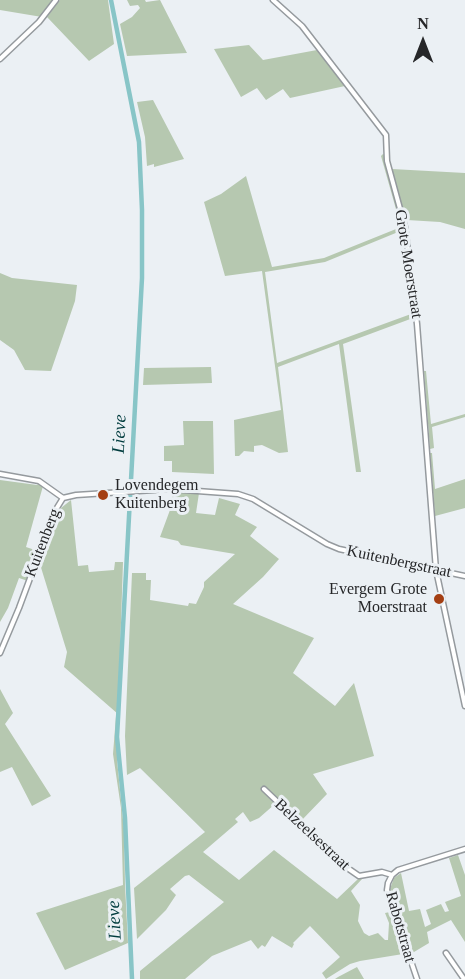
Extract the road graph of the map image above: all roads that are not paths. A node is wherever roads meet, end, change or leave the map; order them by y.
1 (56, 0) edge
2 (273, 0) edge
3 (0, 59) edge
4 (0, 474) edge
5 (130, 490) joint
6 (63, 498) junction
7 (436, 570) junction
8 (465, 576) edge
9 (0, 653) edge
10 (465, 706) edge
11 (264, 789) dead end
12 (465, 849) edge
13 (392, 875) junction
14 (446, 953) dead end
15 (417, 979) edge
16 (464, 979) edge

1 - 3 street
2 - 7 street, Grote Moerstraat
4 - 6 street
5 - 6 street, Kuitenberg
5 - 7 street, Kuitenbergstraat
6 - 9 street, Kuitenberg
7 - 8 street, Kuitenbergstraat
7 - 10 street, Grote Moerstraat
11 - 13 street, Belzeelsestraat
12 - 13 street, Belzeelsestraat
13 - 15 street, Rabotstraat
14 - 16 street

